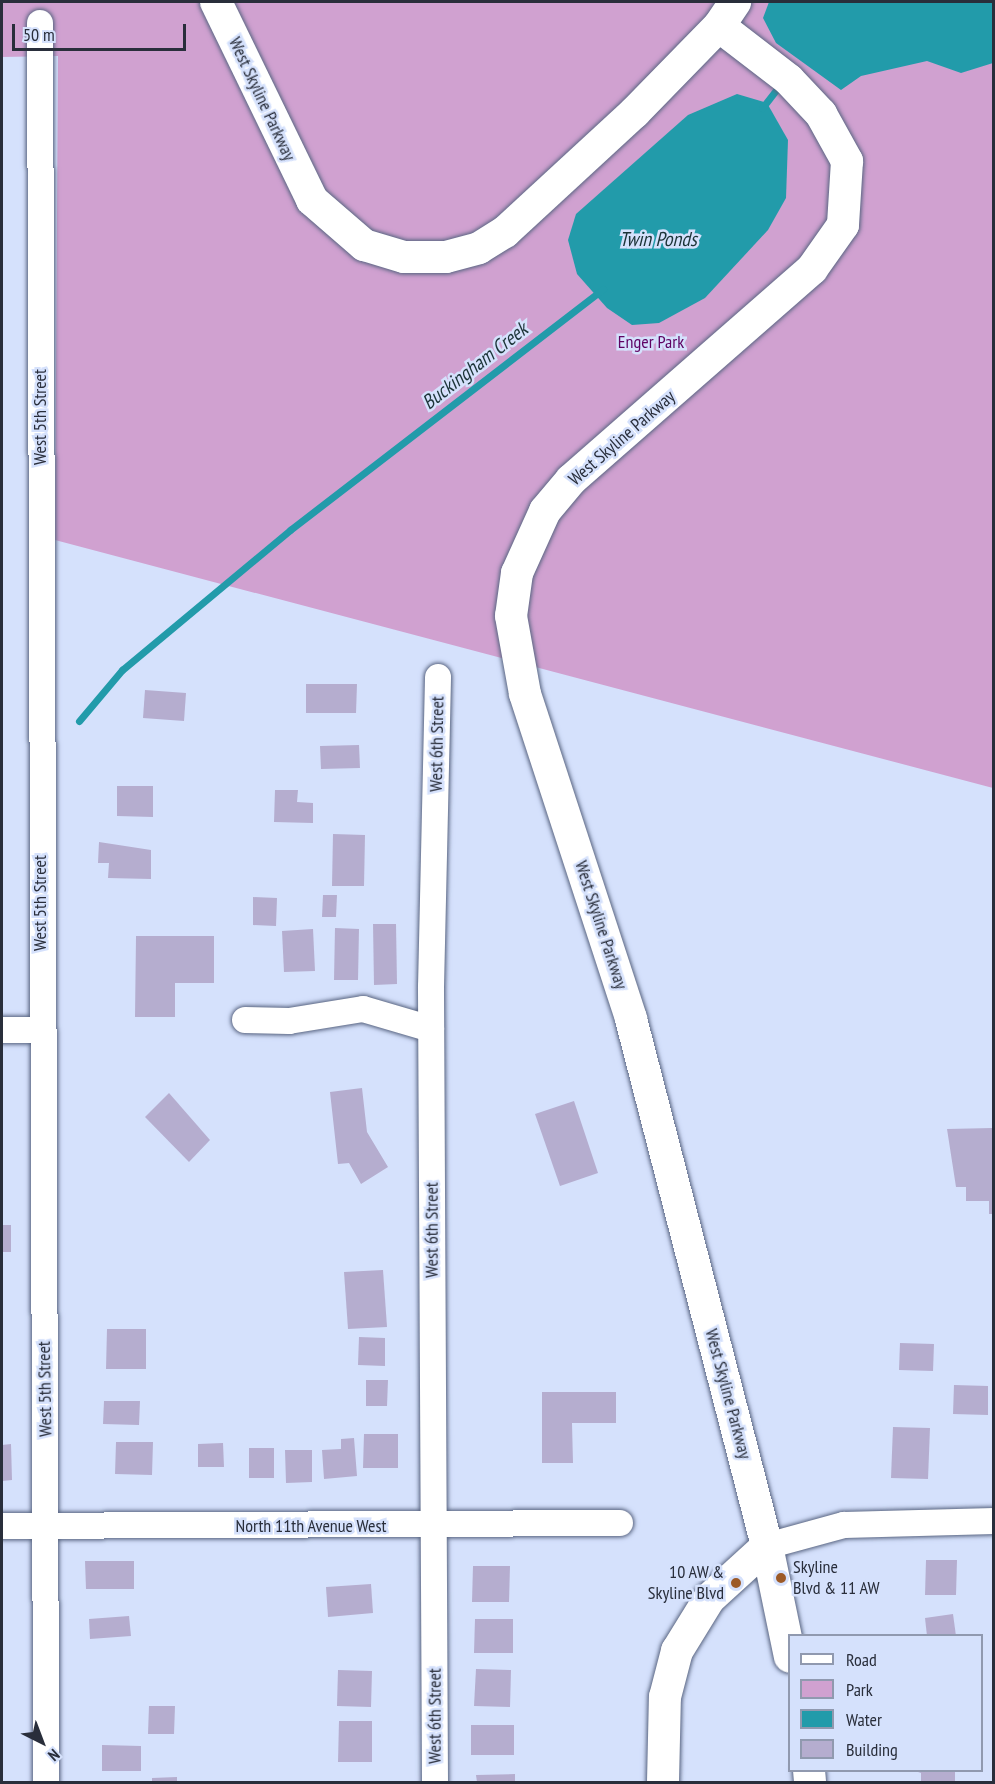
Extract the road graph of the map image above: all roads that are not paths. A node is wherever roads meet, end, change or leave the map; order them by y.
1 (216, 2) edge
2 (727, 14) edge
3 (40, 23) dead end
4 (438, 677) dead end
5 (245, 1020) dead end
6 (432, 1029) junction
7 (2, 1030) edge
8 (41, 1030) junction
9 (993, 1521) edge
10 (620, 1523) dead end
11 (47, 1525) junction
12 (2, 1526) edge
13 (433, 1526) junction
14 (767, 1546) junction
15 (788, 1652) edge
16 (46, 1782) edge
17 (435, 1782) edge
18 (663, 1782) edge

1 - 2 street, West Skyline Parkway
2 - 14 street, West Skyline Parkway
3 - 8 street, West 5th Street
4 - 6 street, West 6th Street
5 - 6 street
6 - 13 street, West 6th Street
7 - 8 street
8 - 11 street, West 5th Street
9 - 14 street
10 - 13 street, North 11th Avenue West
11 - 12 street, North 11th Avenue West
11 - 13 street, North 11th Avenue West
11 - 16 street, West 5th Street
13 - 17 street, West 6th Street
14 - 15 street, West Skyline Parkway
14 - 18 street

